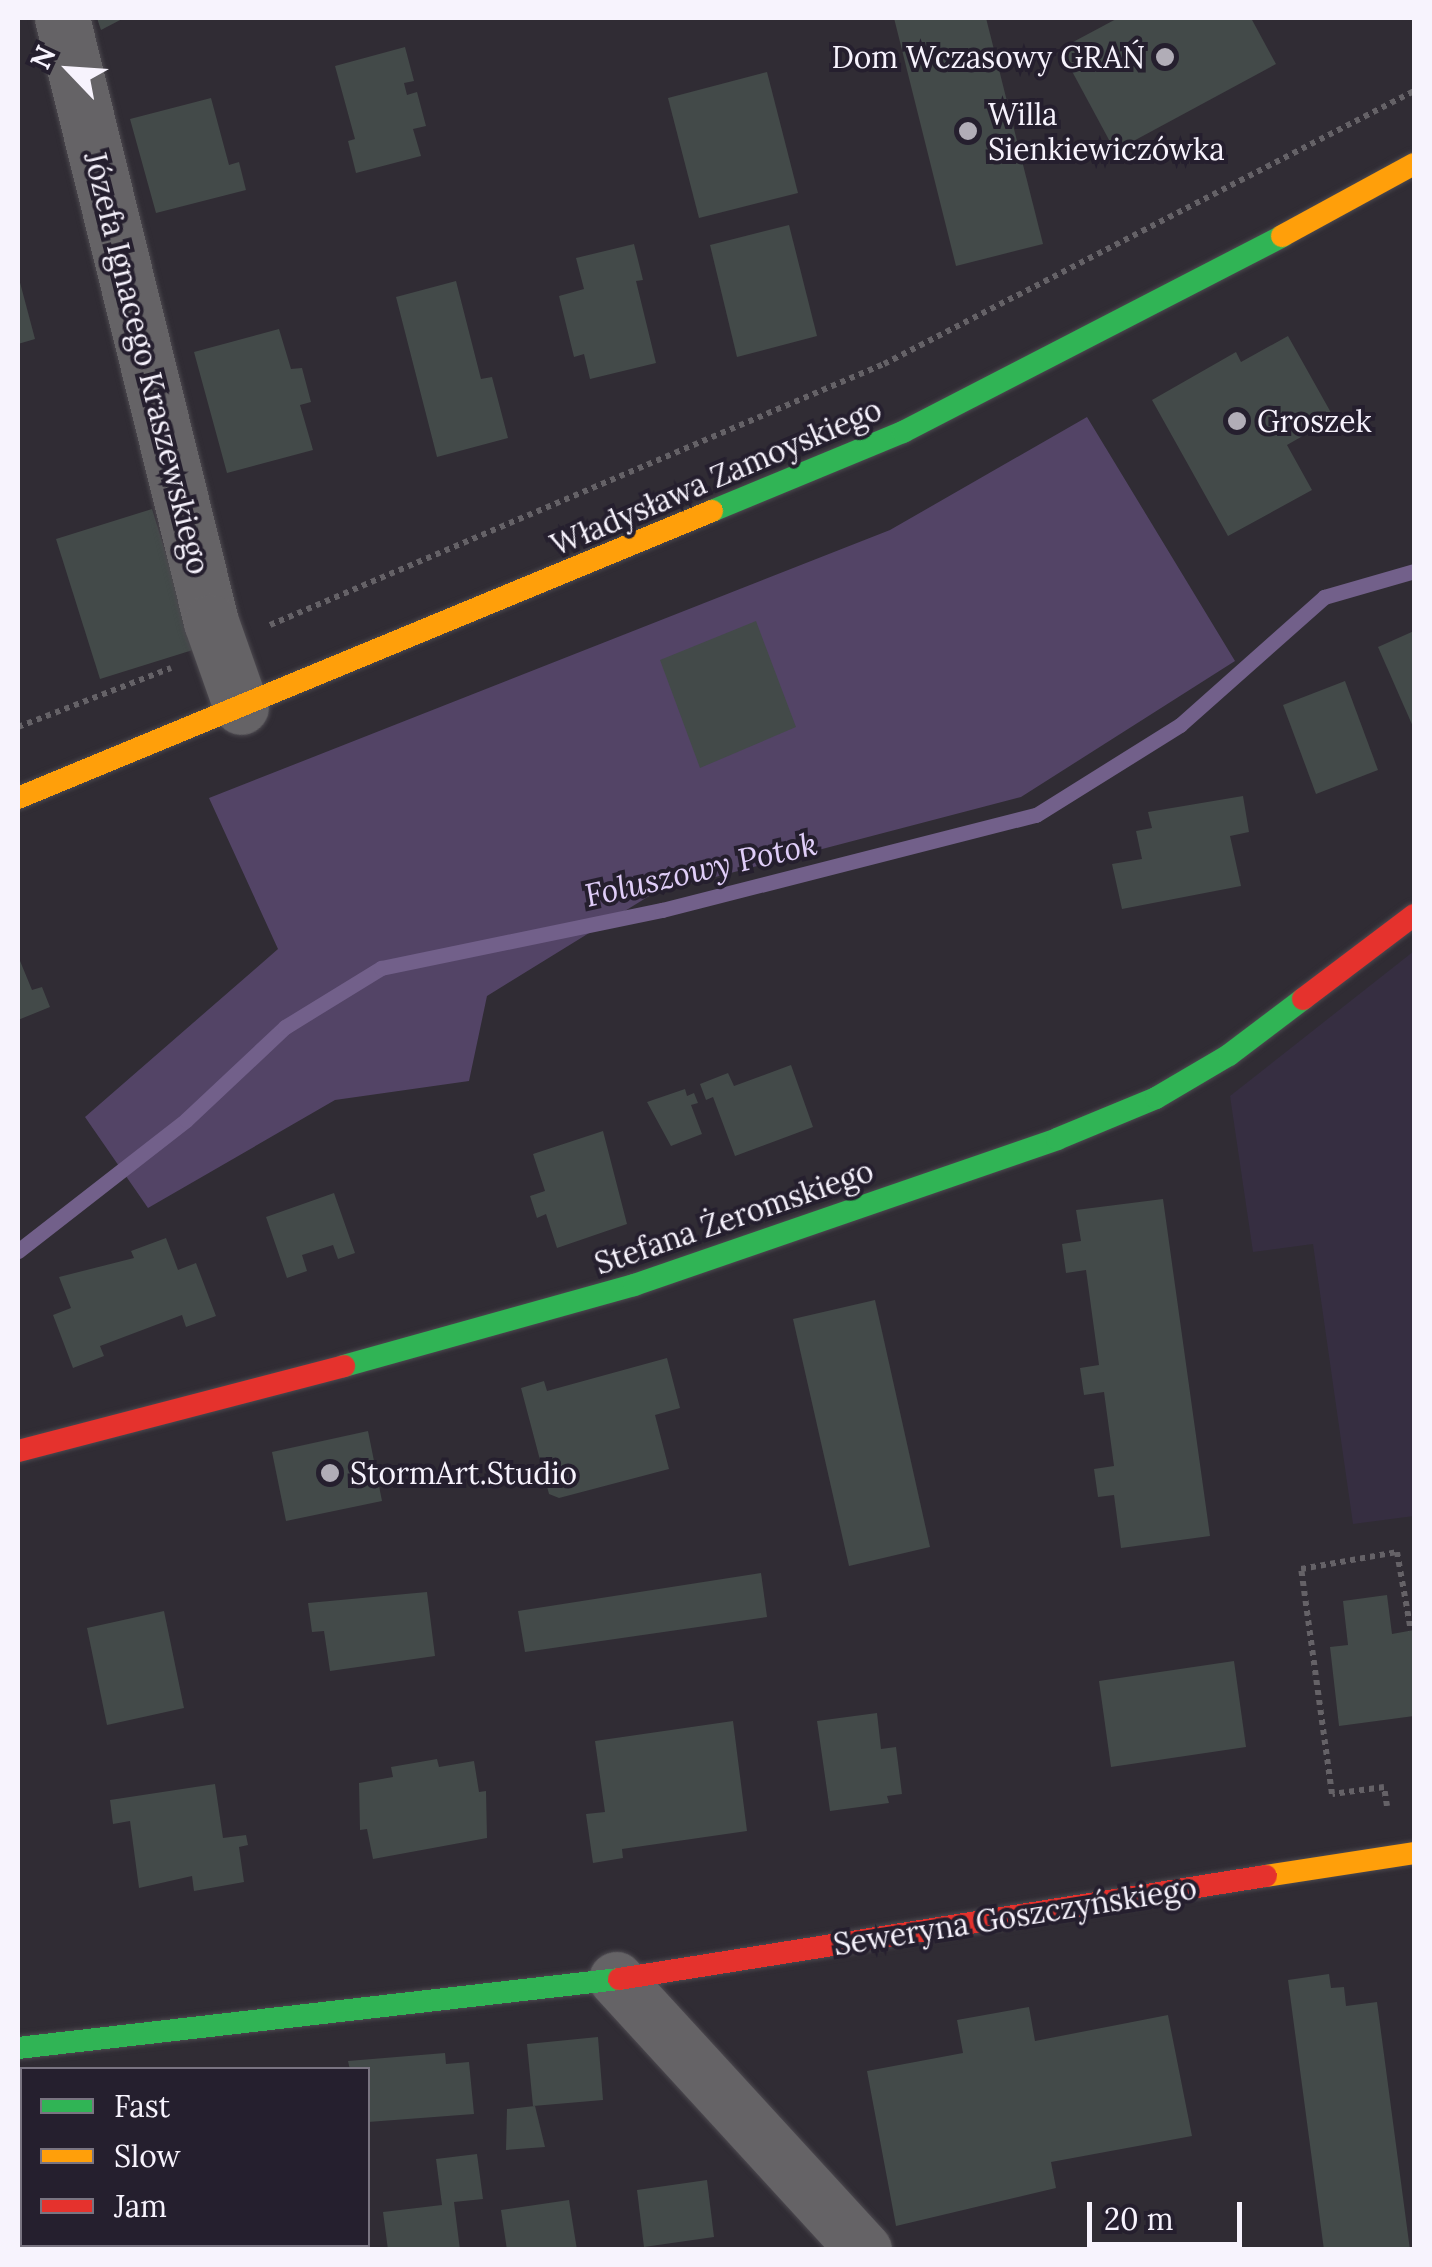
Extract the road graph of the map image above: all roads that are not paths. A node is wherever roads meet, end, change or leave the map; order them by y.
1 (62, 18) edge
2 (1414, 164) edge
3 (241, 706) junction
4 (18, 798) edge
5 (1414, 915) edge
6 (18, 1451) edge
7 (1404, 1855) edge
8 (616, 1978) junction
9 (18, 2048) edge
10 (864, 2250) edge

1 - 3 street, Józefa Ignacego Kraszewskiego
2 - 3 street, Władysława Zamoyskiego
3 - 4 street, Władysława Zamoyskiego
5 - 6 street, Stefana Żeromskiego
7 - 8 street, Seweryna Goszczyńskiego
8 - 9 street, Seweryna Goszczyńskiego
8 - 10 street

